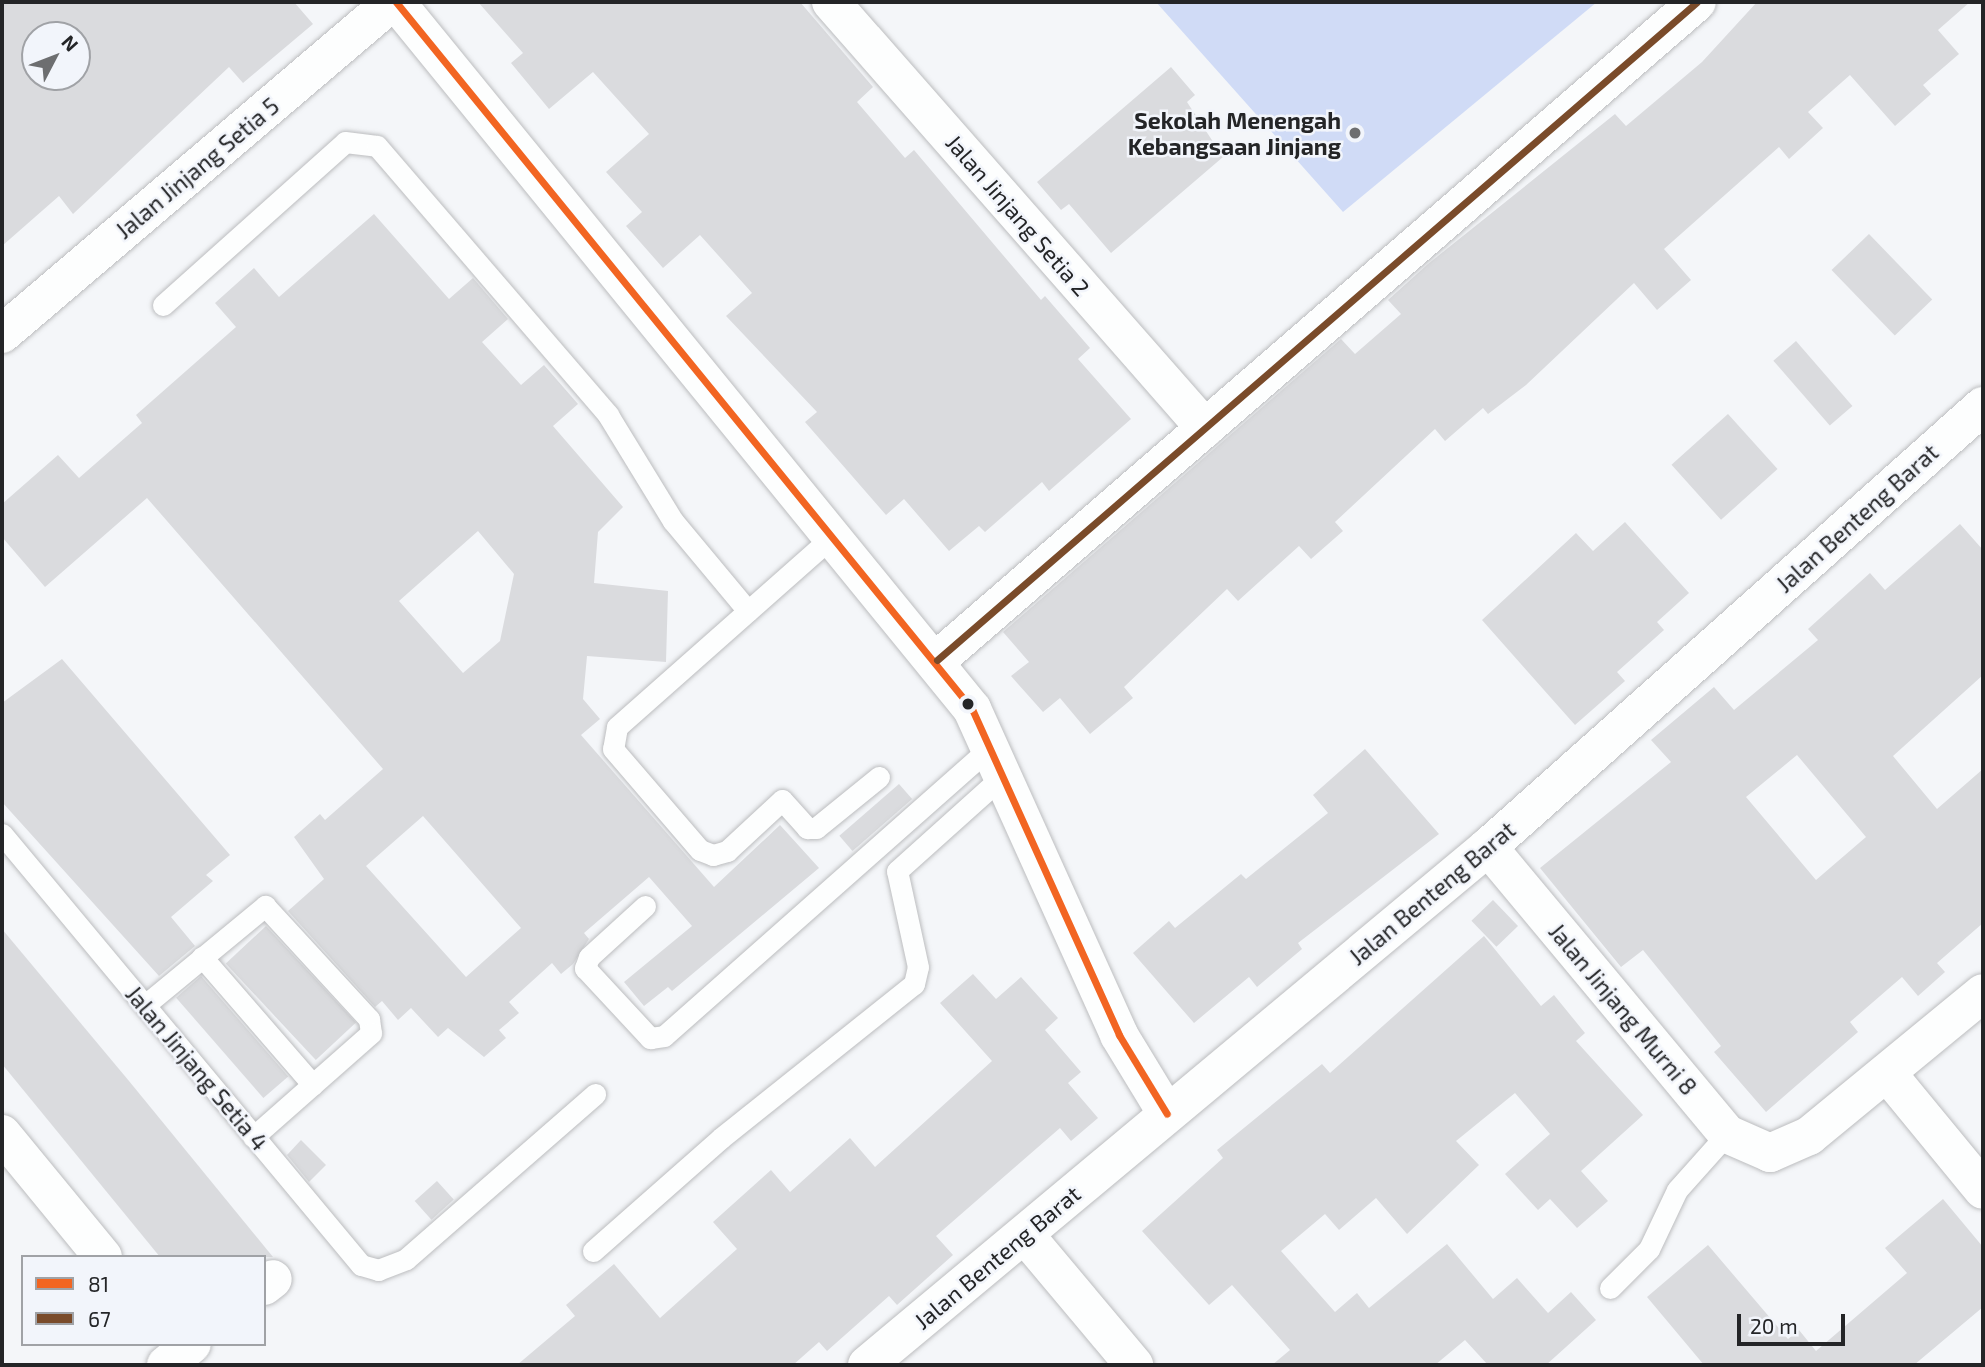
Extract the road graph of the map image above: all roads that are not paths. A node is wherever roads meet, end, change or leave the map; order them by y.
1 (394, 2) edge
2 (831, 2) edge
3 (1698, 2) edge
4 (163, 304) dead end
5 (2, 334) edge
6 (1983, 405) edge
7 (1205, 428) junction
8 (834, 535) junction
9 (748, 611) junction
10 (937, 660) junction
11 (996, 762) junction
12 (878, 777) dead end
13 (2, 834) edge
14 (1488, 847) junction
15 (645, 906) dead end
16 (202, 957) junction
17 (1983, 993) edge
18 (145, 1005) junction
19 (1887, 1073) junction
20 (313, 1085) junction
21 (595, 1094) dead end
22 (1167, 1114) junction
23 (2, 1133) edge
24 (1727, 1134) junction
25 (253, 1137) junction
26 (1983, 1190) edge
27 (1025, 1235) junction
28 (593, 1251) dead end
29 (101, 1255) edge
30 (1610, 1288) dead end
31 (867, 1365) edge
32 (1134, 1365) edge

1 - 5 street, Jalan Jinjang Setia 5
1 - 8 street
2 - 7 street, Jalan Jinjang Setia 2
3 - 7 street
4 - 9 lane
6 - 14 street, Jalan Benteng Barat
7 - 10 street
8 - 9 lane
8 - 10 street
9 - 12 lane
10 - 11 street
11 - 15 lane
11 - 22 street
11 - 28 lane
13 - 18 lane, Jalan Jinjang Setia 4
14 - 22 street, Jalan Benteng Barat
14 - 24 street, Jalan Jinjang Murni 8
16 - 18 lane
16 - 20 lane
16 - 20 lane
17 - 19 street
18 - 25 lane, Jalan Jinjang Setia 4
19 - 24 street, Jalan Jinjang Murni 8
19 - 26 street
20 - 25 lane
21 - 25 lane, Jalan Jinjang Setia 4
22 - 27 street, Jalan Benteng Barat
23 - 29 street
24 - 30 lane
27 - 31 street, Jalan Benteng Barat
27 - 32 street

